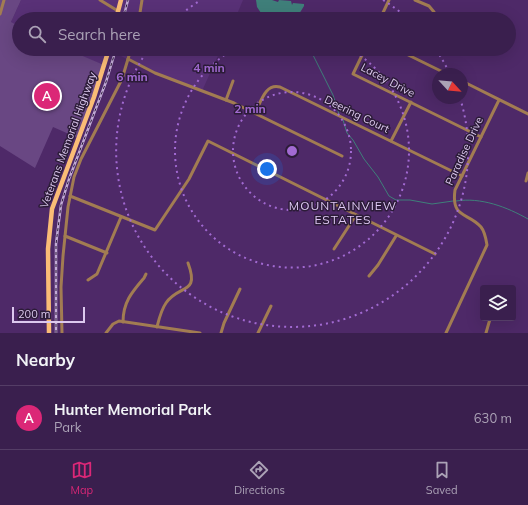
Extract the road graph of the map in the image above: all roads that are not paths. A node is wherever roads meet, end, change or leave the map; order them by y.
1 (4, 0) edge
2 (100, 0) edge
3 (121, 0) edge
4 (142, 0) edge
5 (389, 0) edge
6 (415, 0) edge
7 (118, 10) joint
8 (140, 12) edge
9 (383, 12) edge
10 (434, 12) dead end
11 (0, 14) edge
12 (107, 56) edge
13 (129, 56) edge
14 (362, 56) edge
15 (410, 56) edge
16 (128, 59) junction
17 (435, 68) edge
18 (233, 81) dead end
19 (468, 84) edge
20 (226, 100) junction
21 (499, 100) junction
22 (411, 102) junction
23 (255, 113) junction
24 (528, 114) edge
25 (481, 136) junction
26 (391, 141) junction
27 (342, 156) dead end
28 (528, 173) edge
29 (462, 176) junction
30 (526, 181) dead end
31 (70, 196) junction
32 (356, 215) junction
33 (121, 217) junction
34 (65, 236) junction
35 (396, 236) junction
36 (334, 249) dead end
37 (107, 253) junction
38 (435, 254) dead end
39 (188, 263) dead end
40 (146, 274) dead end
41 (369, 276) dead end
42 (88, 280) dead end
43 (240, 289) dead end
44 (271, 306) dead end
45 (489, 321) edge
46 (123, 322) junction
47 (157, 327) junction
48 (49, 333) edge
49 (62, 333) edge
50 (106, 333) edge
51 (200, 333) edge
52 (221, 333) edge
53 (258, 333) edge
54 (446, 333) edge
55 (486, 333) edge

1 - 11 street
2 - 7 street
3 - 7 main road
4 - 8 street
5 - 9 street
6 - 10 street
12 - 48 main road, Veterans Memorial Highway
13 - 16 street
14 - 22 street, Lacey Drive
15 - 17 street
16 - 20 street
16 - 31 street
18 - 20 street
19 - 21 street
20 - 23 street
21 - 24 street
21 - 25 street, Paradise Drive
22 - 25 street, Lacey Drive
22 - 26 street
23 - 26 street, Deering Court
23 - 27 street
25 - 29 street, Paradise Drive
26 - 29 street, Deering Court
28 - 30 street
29 - 54 street, Paradise Drive
31 - 33 street
31 - 34 street
32 - 33 street
32 - 35 street
32 - 36 street
33 - 37 street
34 - 37 street
34 - 49 street
35 - 38 street
35 - 41 street
37 - 42 street
39 - 47 street
40 - 46 street
43 - 52 street
44 - 53 street
45 - 55 street
46 - 47 street
46 - 50 street
47 - 51 street

